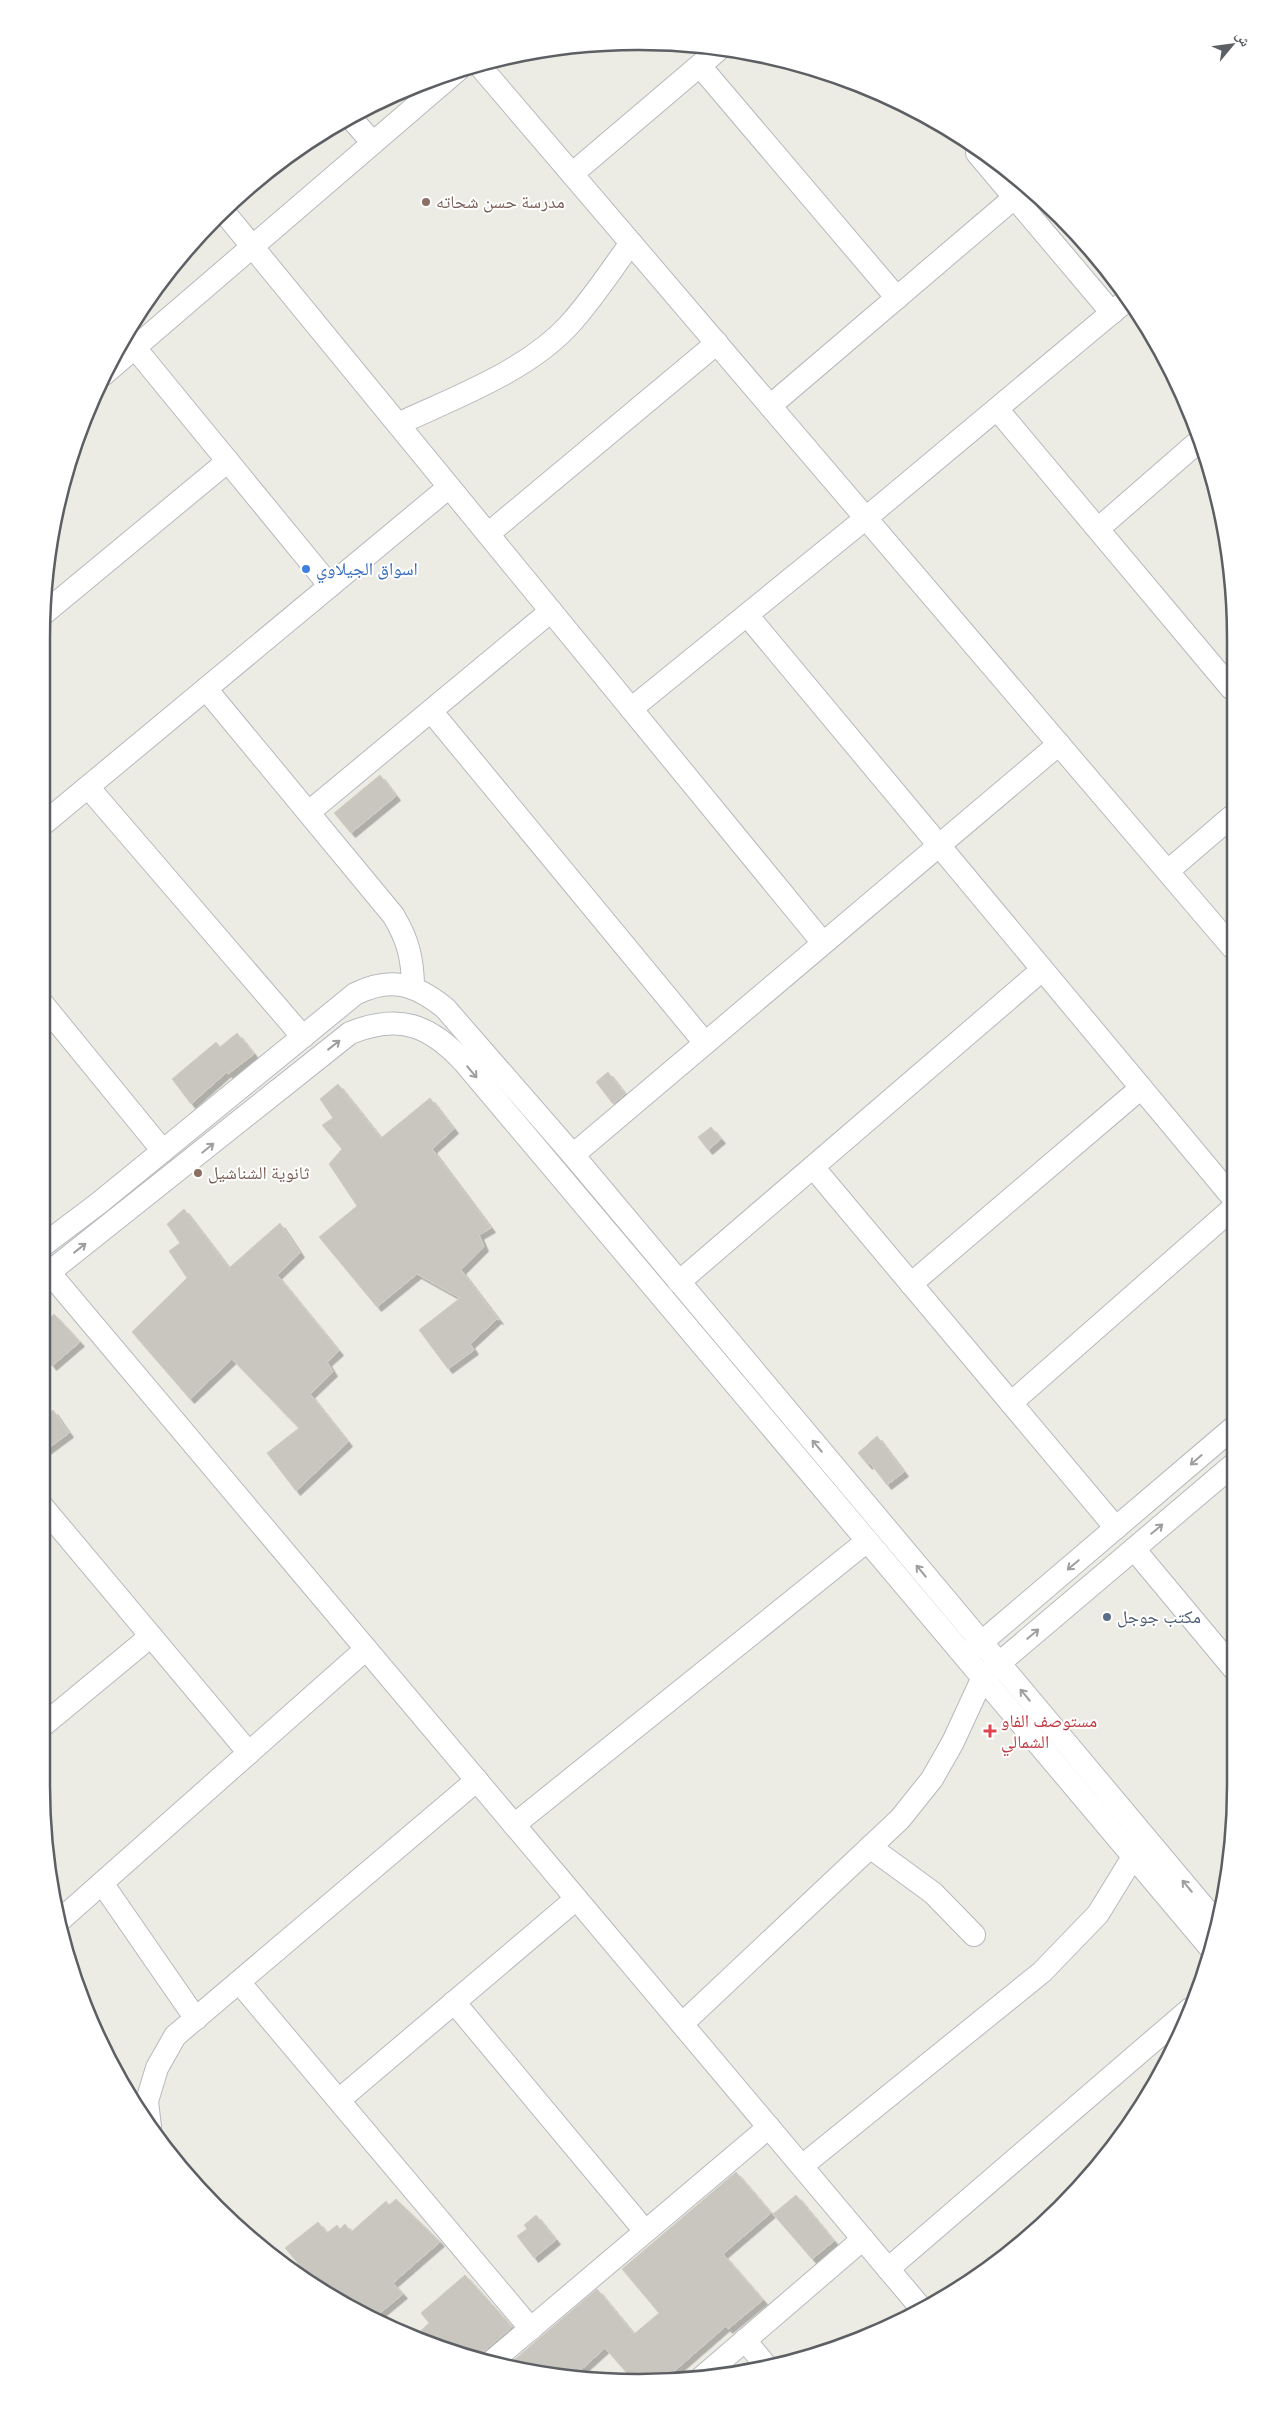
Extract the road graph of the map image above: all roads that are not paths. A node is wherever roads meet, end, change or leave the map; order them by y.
1 (713, 55) edge
2 (700, 66) junction
3 (485, 70) edge
4 (442, 84) edge
5 (355, 123) edge
6 (373, 143) junction
7 (988, 166) edge
8 (572, 174) junction
9 (1015, 198) junction
10 (228, 217) edge
11 (631, 243) junction
12 (252, 246) junction
13 (897, 298) junction
14 (1119, 306) edge
15 (131, 342) edge
16 (717, 343) junction
17 (770, 406) junction
18 (997, 409) junction
19 (398, 424) junction
20 (1195, 446) edge
21 (228, 461) junction
22 (449, 487) junction
23 (866, 518) junction
24 (1098, 529) junction
25 (488, 534) junction
26 (330, 586) junction
27 (51, 608) edge
28 (551, 611) junction
29 (747, 615) junction
30 (1227, 683) edge
31 (206, 689) junction
32 (631, 709) junction
33 (431, 711) junction
34 (1059, 744) junction
35 (88, 787) junction
36 (309, 812) junction
37 (50, 818) edge
38 (1227, 820) edge
39 (938, 846) junction
40 (1168, 871) junction
41 (1227, 941) edge
42 (823, 943) junction
43 (1042, 970) junction
44 (413, 988) junction
45 (50, 1013) edge
46 (303, 1038) junction
47 (705, 1043) junction
48 (1141, 1088) junction
49 (163, 1151) junction
50 (573, 1155) junction
51 (813, 1167) junction
52 (1227, 1192) edge
53 (1227, 1213) edge
54 (50, 1240) edge
55 (50, 1267) edge
56 (50, 1279) edge
57 (680, 1282) junction
58 (911, 1284) junction
59 (1011, 1403) junction
60 (1227, 1433) edge
61 (1227, 1470) edge
62 (50, 1516) edge
63 (1116, 1528) junction
64 (867, 1542) junction
65 (1134, 1549) junction
66 (150, 1636) junction
67 (366, 1649) junction
68 (973, 1650) junction
69 (1227, 1661) edge
70 (991, 1670) junction
71 (50, 1719) edge
72 (249, 1753) junction
73 (476, 1780) junction
74 (514, 1825) junction
75 (870, 1847) junction
76 (1133, 1857) junction
77 (102, 1883) junction
78 (576, 1899) junction
79 (65, 1916) edge
80 (1212, 1917) edge
81 (974, 1935) dead end
82 (1206, 1943) edge
83 (239, 1982) junction
84 (454, 2002) junction
85 (196, 2019) junction
86 (1178, 2019) edge
87 (682, 2024) junction
88 (339, 2100) junction
89 (148, 2111) edge
90 (768, 2127) junction
91 (802, 2166) junction
92 (645, 2231) junction
93 (864, 2240) junction
94 (888, 2269) junction
95 (917, 2303) edge
96 (531, 2328) junction
97 (745, 2340) junction
98 (497, 2357) edge
99 (762, 2361) edge
100 (711, 2369) edge

1 - 2 street
2 - 8 street
2 - 13 street
3 - 8 street
4 - 6 street
5 - 6 street
6 - 12 street
7 - 9 street
8 - 11 street
9 - 13 street
9 - 14 street
10 - 12 street
11 - 16 street
11 - 19 street
12 - 15 street
12 - 19 street
13 - 17 street
14 - 18 street
15 - 21 street
16 - 17 street
16 - 25 street
17 - 23 street
18 - 23 street
18 - 24 street
19 - 22 street
20 - 24 street
21 - 26 street
21 - 27 street
22 - 25 street
22 - 26 street
23 - 29 street
23 - 34 street
24 - 30 street
25 - 28 street
26 - 31 street
28 - 32 street
28 - 33 street
29 - 32 street
29 - 39 street
31 - 35 street
31 - 36 street
32 - 42 street
33 - 36 street
33 - 47 street
34 - 39 street
34 - 40 street
35 - 37 street
35 - 46 street
36 - 44 street
38 - 40 street
39 - 42 street
39 - 43 street
40 - 41 street
42 - 47 street
43 - 48 street
43 - 51 street
44 - 46 street
44 - 50 street
45 - 49 street
46 - 49 street
47 - 50 street
48 - 52 street
48 - 58 street
49 - 54 street
50 - 57 street
51 - 57 street
51 - 58 street
53 - 59 street
55 -> 64 street
56 - 67 street
68 -> 57 street
58 - 59 street
59 - 63 street
60 -> 63 street
65 -> 61 street
62 - 66 street
63 -> 68 street
64 - 68 street
64 - 74 street
65 - 69 street
70 -> 65 street
66 - 71 street
66 - 72 street
67 - 72 street
67 - 73 street
68 - 70 street
70 - 75 street
70 - 76 street
80 -> 70 street
72 - 77 street
73 - 74 street
73 - 83 street
74 - 78 street
75 - 81 street
75 - 87 street
76 - 82 street
76 - 91 street
77 - 79 street
77 - 85 street
78 - 84 street
78 - 87 street
83 - 85 street
83 - 88 street
84 - 88 street
84 - 92 street
85 - 89 street
86 - 94 street
87 - 90 street
88 - 96 street
90 - 91 street
90 - 92 street
91 - 93 street
92 - 96 street
93 - 94 street
93 - 97 street
94 - 95 street
96 - 98 street
97 - 99 street
97 - 100 street

